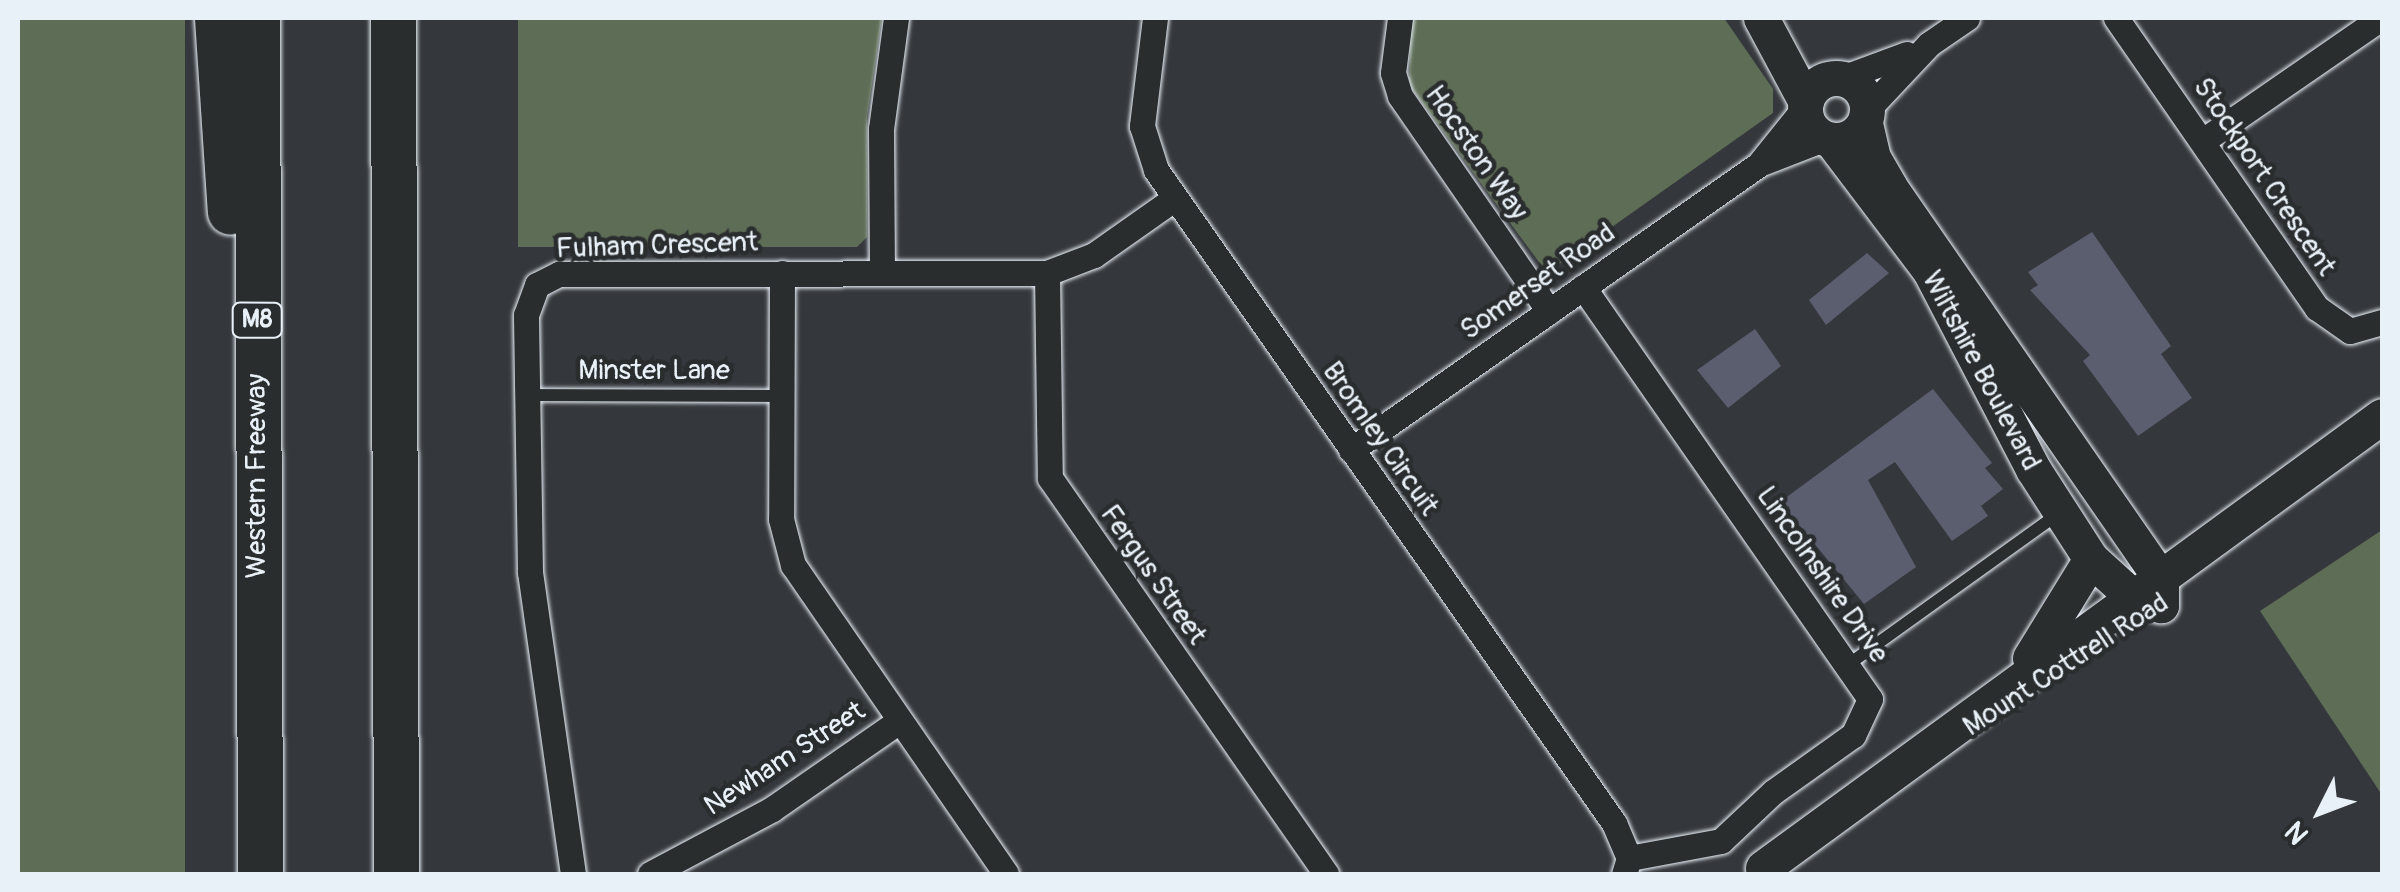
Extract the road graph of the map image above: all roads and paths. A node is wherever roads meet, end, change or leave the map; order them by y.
1 (217, 18) edge
2 (257, 18) edge
3 (393, 18) edge
4 (896, 18) edge
5 (1155, 18) edge
6 (1400, 18) edge
7 (1761, 18) edge
8 (1967, 18) edge
9 (2116, 18) edge
10 (2381, 18) edge
11 (1930, 44) junction
12 (1838, 78) junction
13 (1805, 104) junction
14 (1866, 116) junction
15 (1829, 139) junction
16 (2204, 140) junction
17 (1759, 164) junction
18 (1175, 198) junction
19 (782, 272) junction
20 (1047, 273) junction
21 (882, 274) junction
22 (1583, 287) junction
23 (1549, 310) junction
24 (2382, 322) edge
25 (526, 395) junction
26 (780, 396) junction
27 (2382, 416) edge
28 (1351, 450) junction
29 (2060, 513) junction
30 (2092, 559) junction
31 (2152, 594) junction
32 (257, 623) junction
33 (1849, 664) junction
34 (2015, 680) junction
35 (898, 721) junction
36 (1627, 866) edge
37 (1758, 871) edge
38 (260, 874) edge
39 (396, 874) edge
40 (573, 874) edge
41 (650, 874) edge
42 (1006, 874) edge
43 (1326, 874) edge

1 - 32 highway
2 - 32 highway, Western Freeway / M8
3 - 39 highway
4 - 21 street
5 - 18 street, Bromley Circuit
6 - 23 street, Hocston Way
7 - 12 street
7 - 13 street
8 - 11 street
9 - 16 street, Stockport Crescent
10 - 16 street
11 - 12 street
11 - 14 street
12 - 13 street
12 - 14 street
13 - 15 street
13 - 17 street, Somerset Road
14 - 15 street
14 - 31 street, Wiltshire Boulevard
15 - 17 street, Somerset Road
15 - 29 street, Wiltshire Boulevard
16 - 24 street, Stockport Crescent
17 - 22 street, Somerset Road
18 - 20 street, Fulham Crescent
18 - 28 street, Bromley Circuit
19 - 21 street, Fulham Crescent
19 - 25 street, Fulham Crescent
19 - 26 street
20 - 21 street, Fulham Crescent
20 - 43 street, Fergus Street
22 - 23 street, Somerset Road
22 - 33 street, Lincolnshire Drive
23 - 28 street, Somerset Road
25 - 26 lane, Minster Lane
25 - 40 street, Fulham Crescent
26 - 35 street
27 - 31 street, Mount Cottrell Road
28 - 36 street, Bromley Circuit
29 - 30 street, Wiltshire Boulevard
29 - 33 lane
30 - 31 street, Wiltshire Boulevard
30 - 34 street
31 - 34 street, Mount Cottrell Road
31 - 37 street, Mount Cottrell Road
32 - 38 highway, Western Freeway / M8
33 - 36 street, Lincolnshire Drive
34 - 37 street, Mount Cottrell Road
35 - 41 street, Newham Street
35 - 42 street

